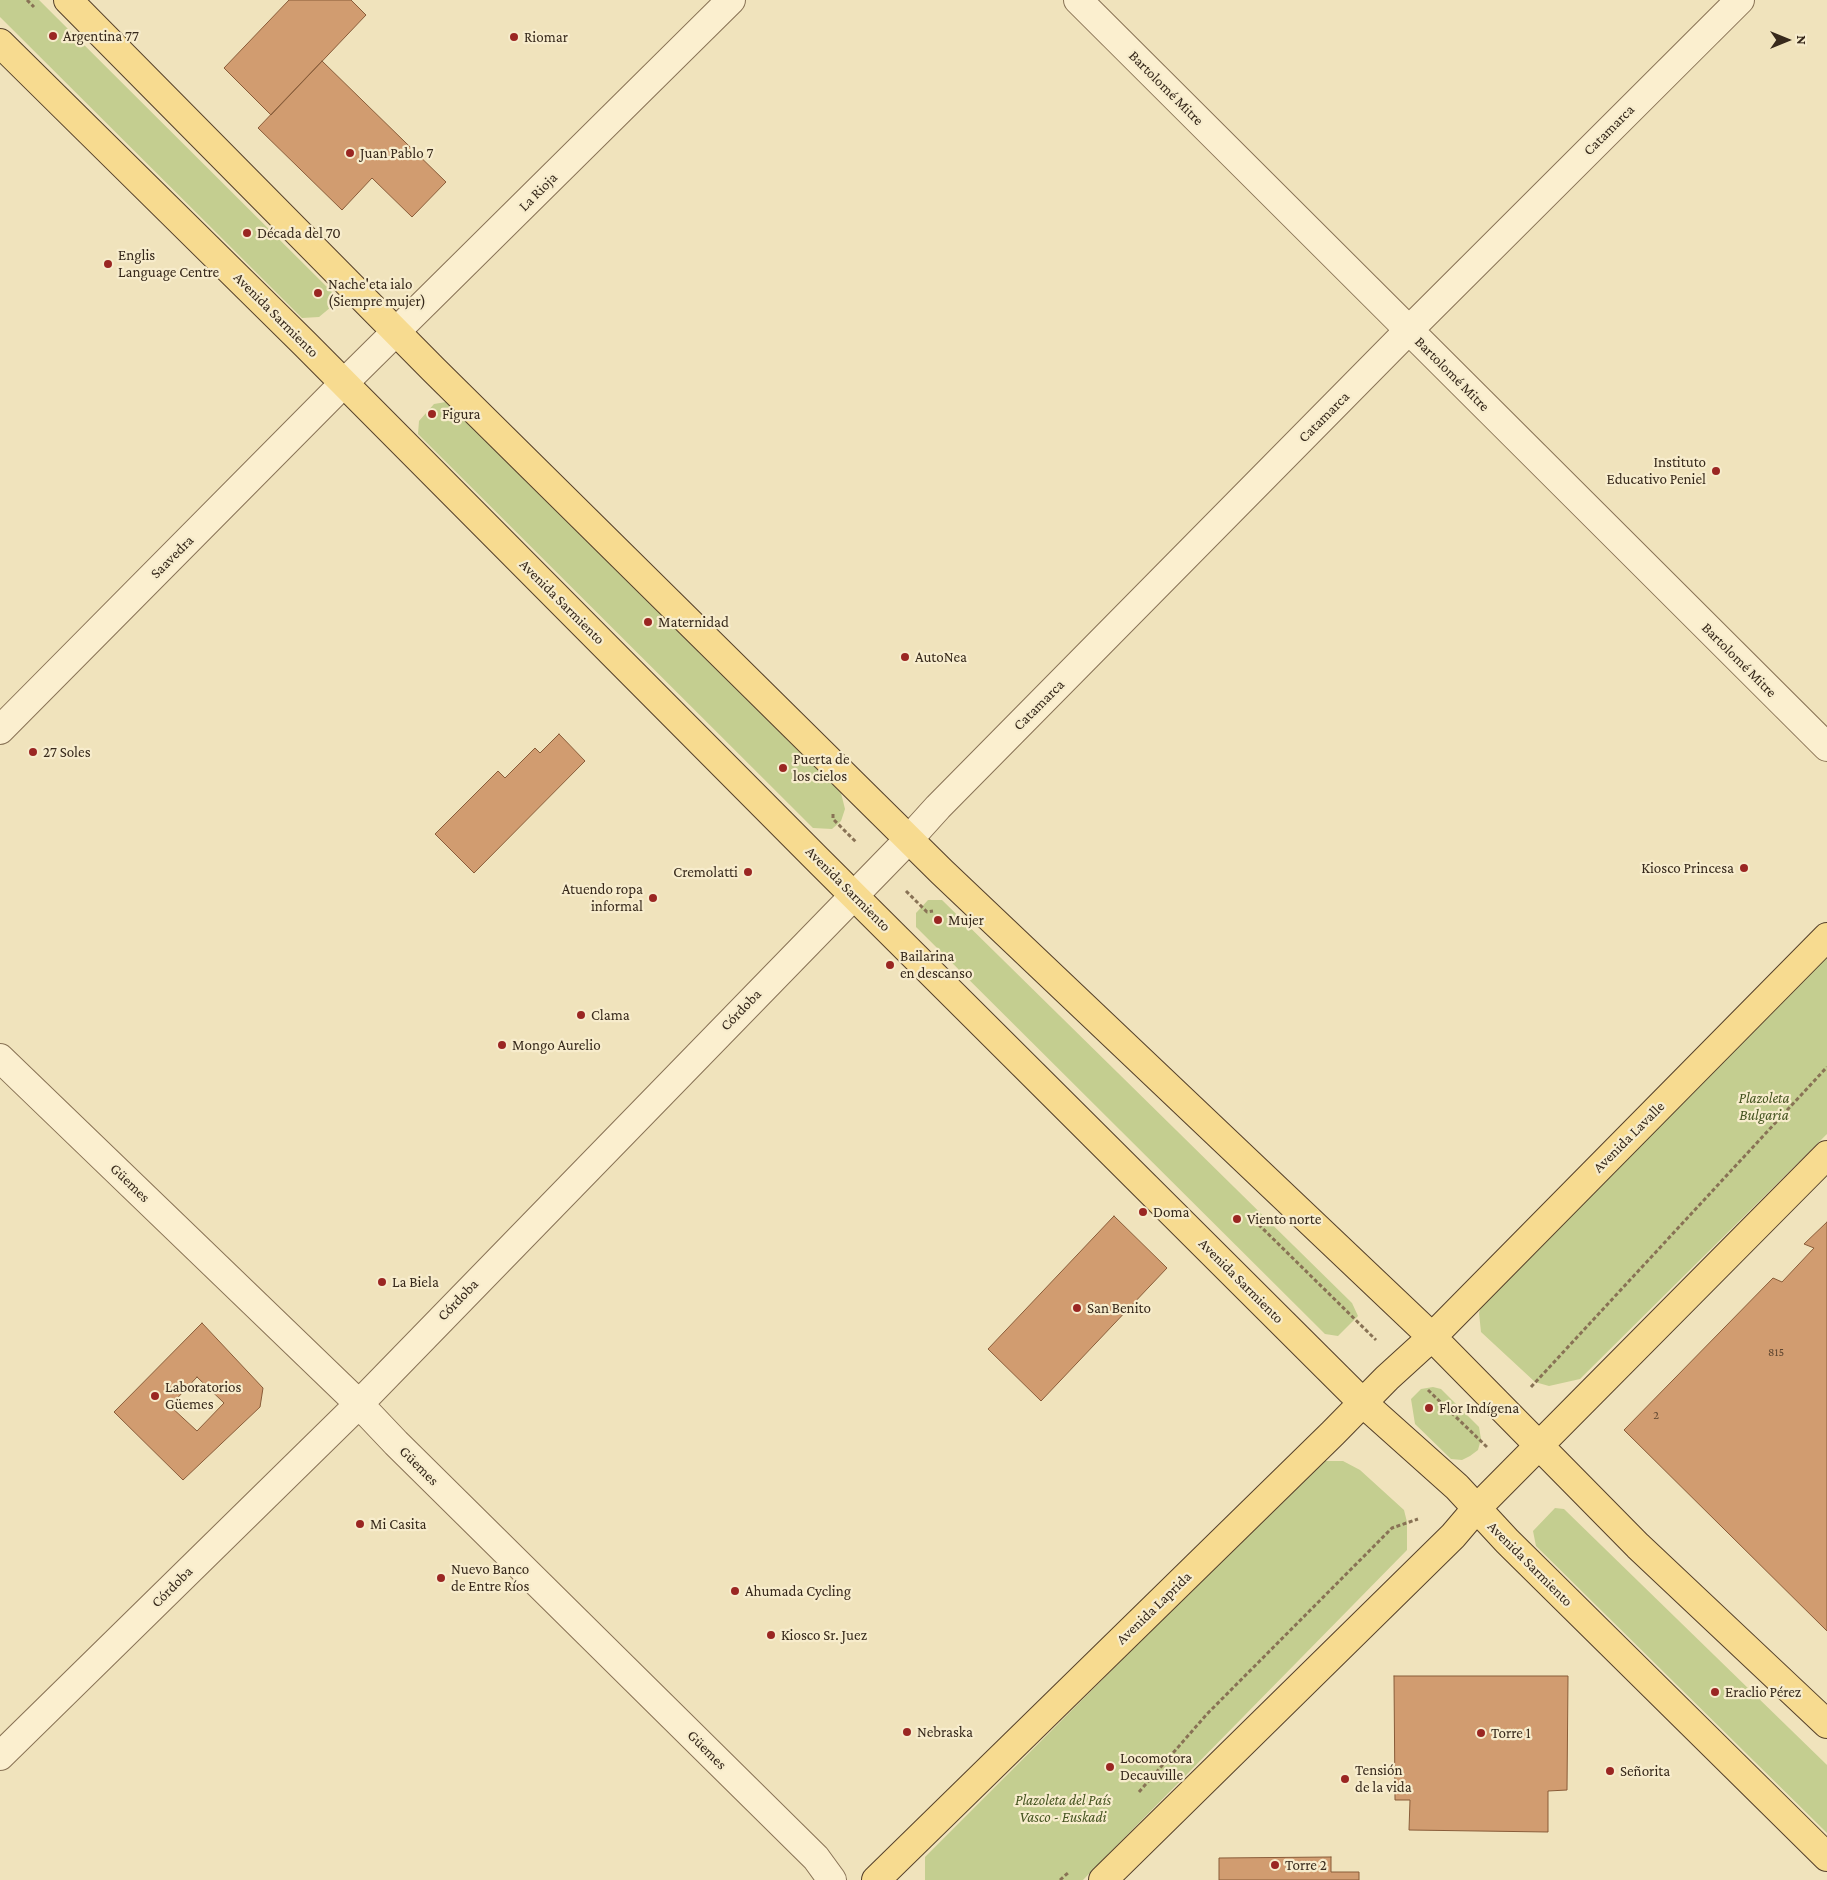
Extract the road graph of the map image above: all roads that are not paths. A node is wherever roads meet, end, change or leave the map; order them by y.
1 (68, 0) edge
2 (731, 0) edge
3 (1078, 0) edge
4 (1740, 0) edge
5 (0, 43) edge
6 (1409, 330) junction
7 (396, 332) junction
8 (344, 383) junction
9 (0, 730) edge
10 (1827, 747) edge
11 (910, 838) junction
12 (854, 896) junction
13 (1827, 937) edge
14 (0, 1058) edge
15 (1827, 1155) edge
16 (1432, 1337) junction
17 (1363, 1403) junction
18 (359, 1404) junction
19 (1539, 1445) junction
20 (1476, 1509) junction
21 (1827, 1724) edge
22 (0, 1756) edge
23 (1827, 1857) edge
24 (832, 1880) edge
25 (876, 1880) edge
26 (1103, 1880) edge

1 - 7 main road
2 - 7 street, La Rioja
3 - 6 street, Bartolomé Mitre
4 - 6 street, Catamarca
5 - 8 main road, Avenida Sarmiento
6 - 10 street, Bartolomé Mitre
6 - 11 street, Catamarca
7 - 8 street, La Rioja
7 - 11 main road
8 - 9 street, Saavedra
8 - 12 main road, Avenida Sarmiento
11 - 12 street, Córdoba
11 - 16 main road
12 - 17 main road, Avenida Sarmiento
12 - 18 street, Córdoba
13 - 16 main road, Avenida Lavalle
14 - 18 street, Güemes
15 - 19 main road
16 - 17 main road, Avenida Laprida
16 - 19 main road
17 - 20 main road, Avenida Sarmiento
17 - 25 main road, Avenida Laprida
18 - 22 street, Córdoba
18 - 24 street, Güemes
19 - 20 main road
19 - 21 main road
20 - 23 main road, Avenida Sarmiento
20 - 26 main road

